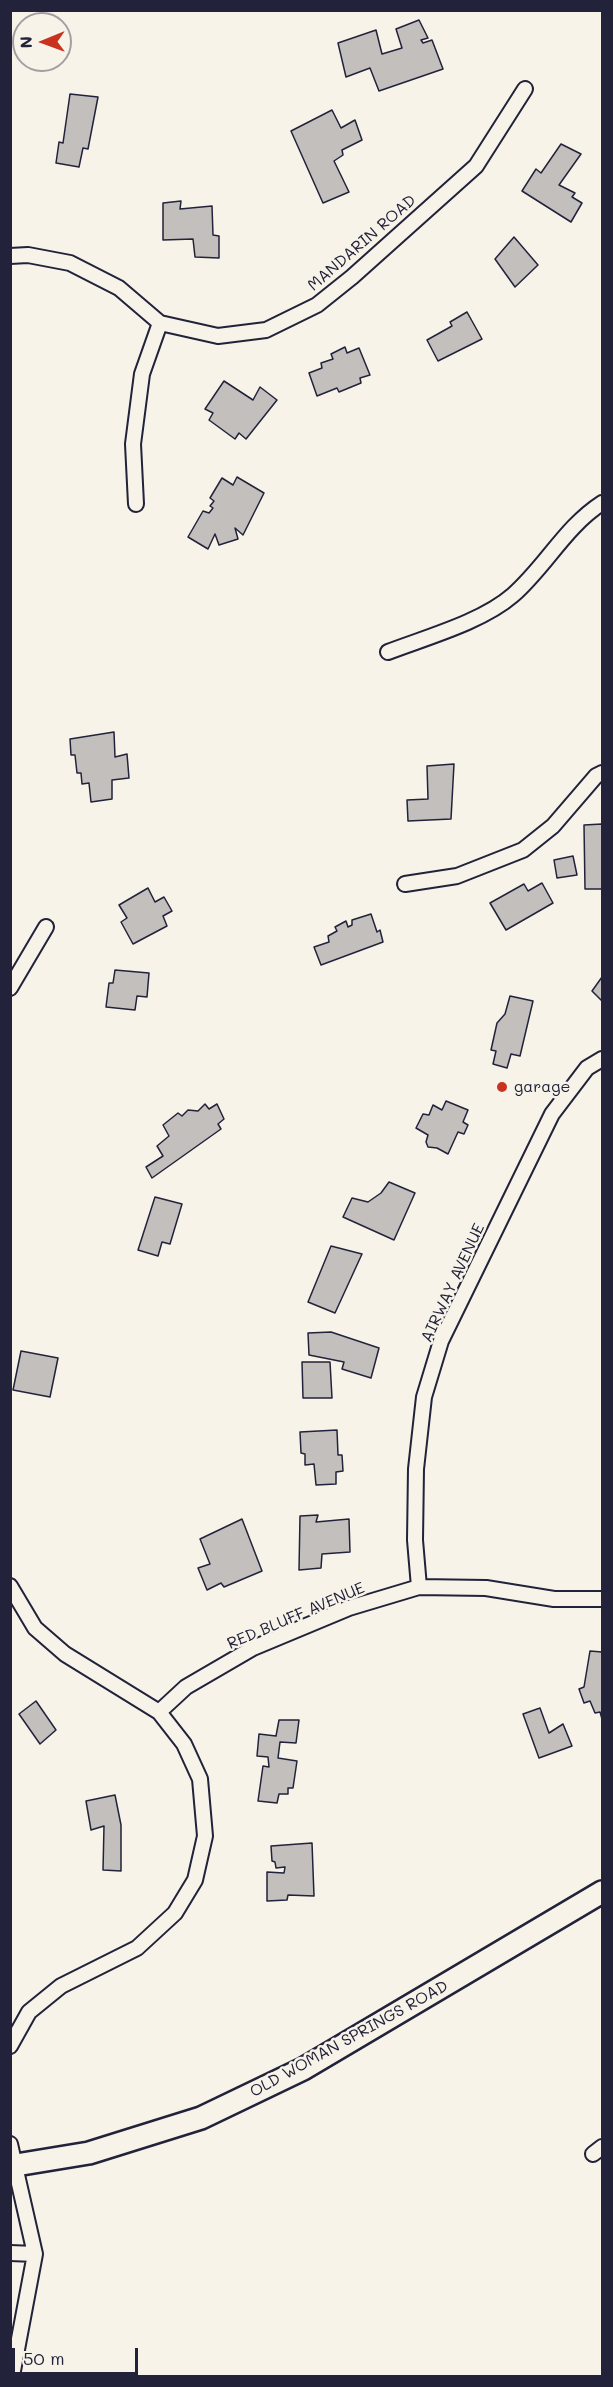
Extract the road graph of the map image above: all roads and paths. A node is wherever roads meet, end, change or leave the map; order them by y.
1 (525, 89) dead end
2 (10, 256) edge
3 (160, 323) junction
4 (136, 504) dead end
5 (603, 504) edge
6 (388, 652) dead end
7 (603, 773) edge
8 (405, 884) dead end
9 (46, 927) dead end
10 (10, 988) edge
11 (603, 1059) edge
12 (10, 1586) edge
13 (419, 1587) junction
14 (603, 1599) edge
15 (159, 1712) junction
16 (603, 1892) edge
17 (10, 2046) edge
18 (10, 2144) edge
19 (13, 2166) edge
20 (10, 2253) edge
21 (36, 2254) junction
22 (12, 2376) edge

1 - 3 street, MANDARIN ROAD
2 - 3 street, MANDARIN ROAD
3 - 4 street
5 - 6 street
7 - 8 street
9 - 10 street
11 - 13 street, AIRWAY AVENUE
12 - 15 street
13 - 14 street, RED BLUFF AVENUE
13 - 15 street, RED BLUFF AVENUE
15 - 17 street
16 - 19 main road, OLD WOMAN SPRINGS ROAD
18 - 19 street
19 - 21 street
20 - 21 street
21 - 22 street

